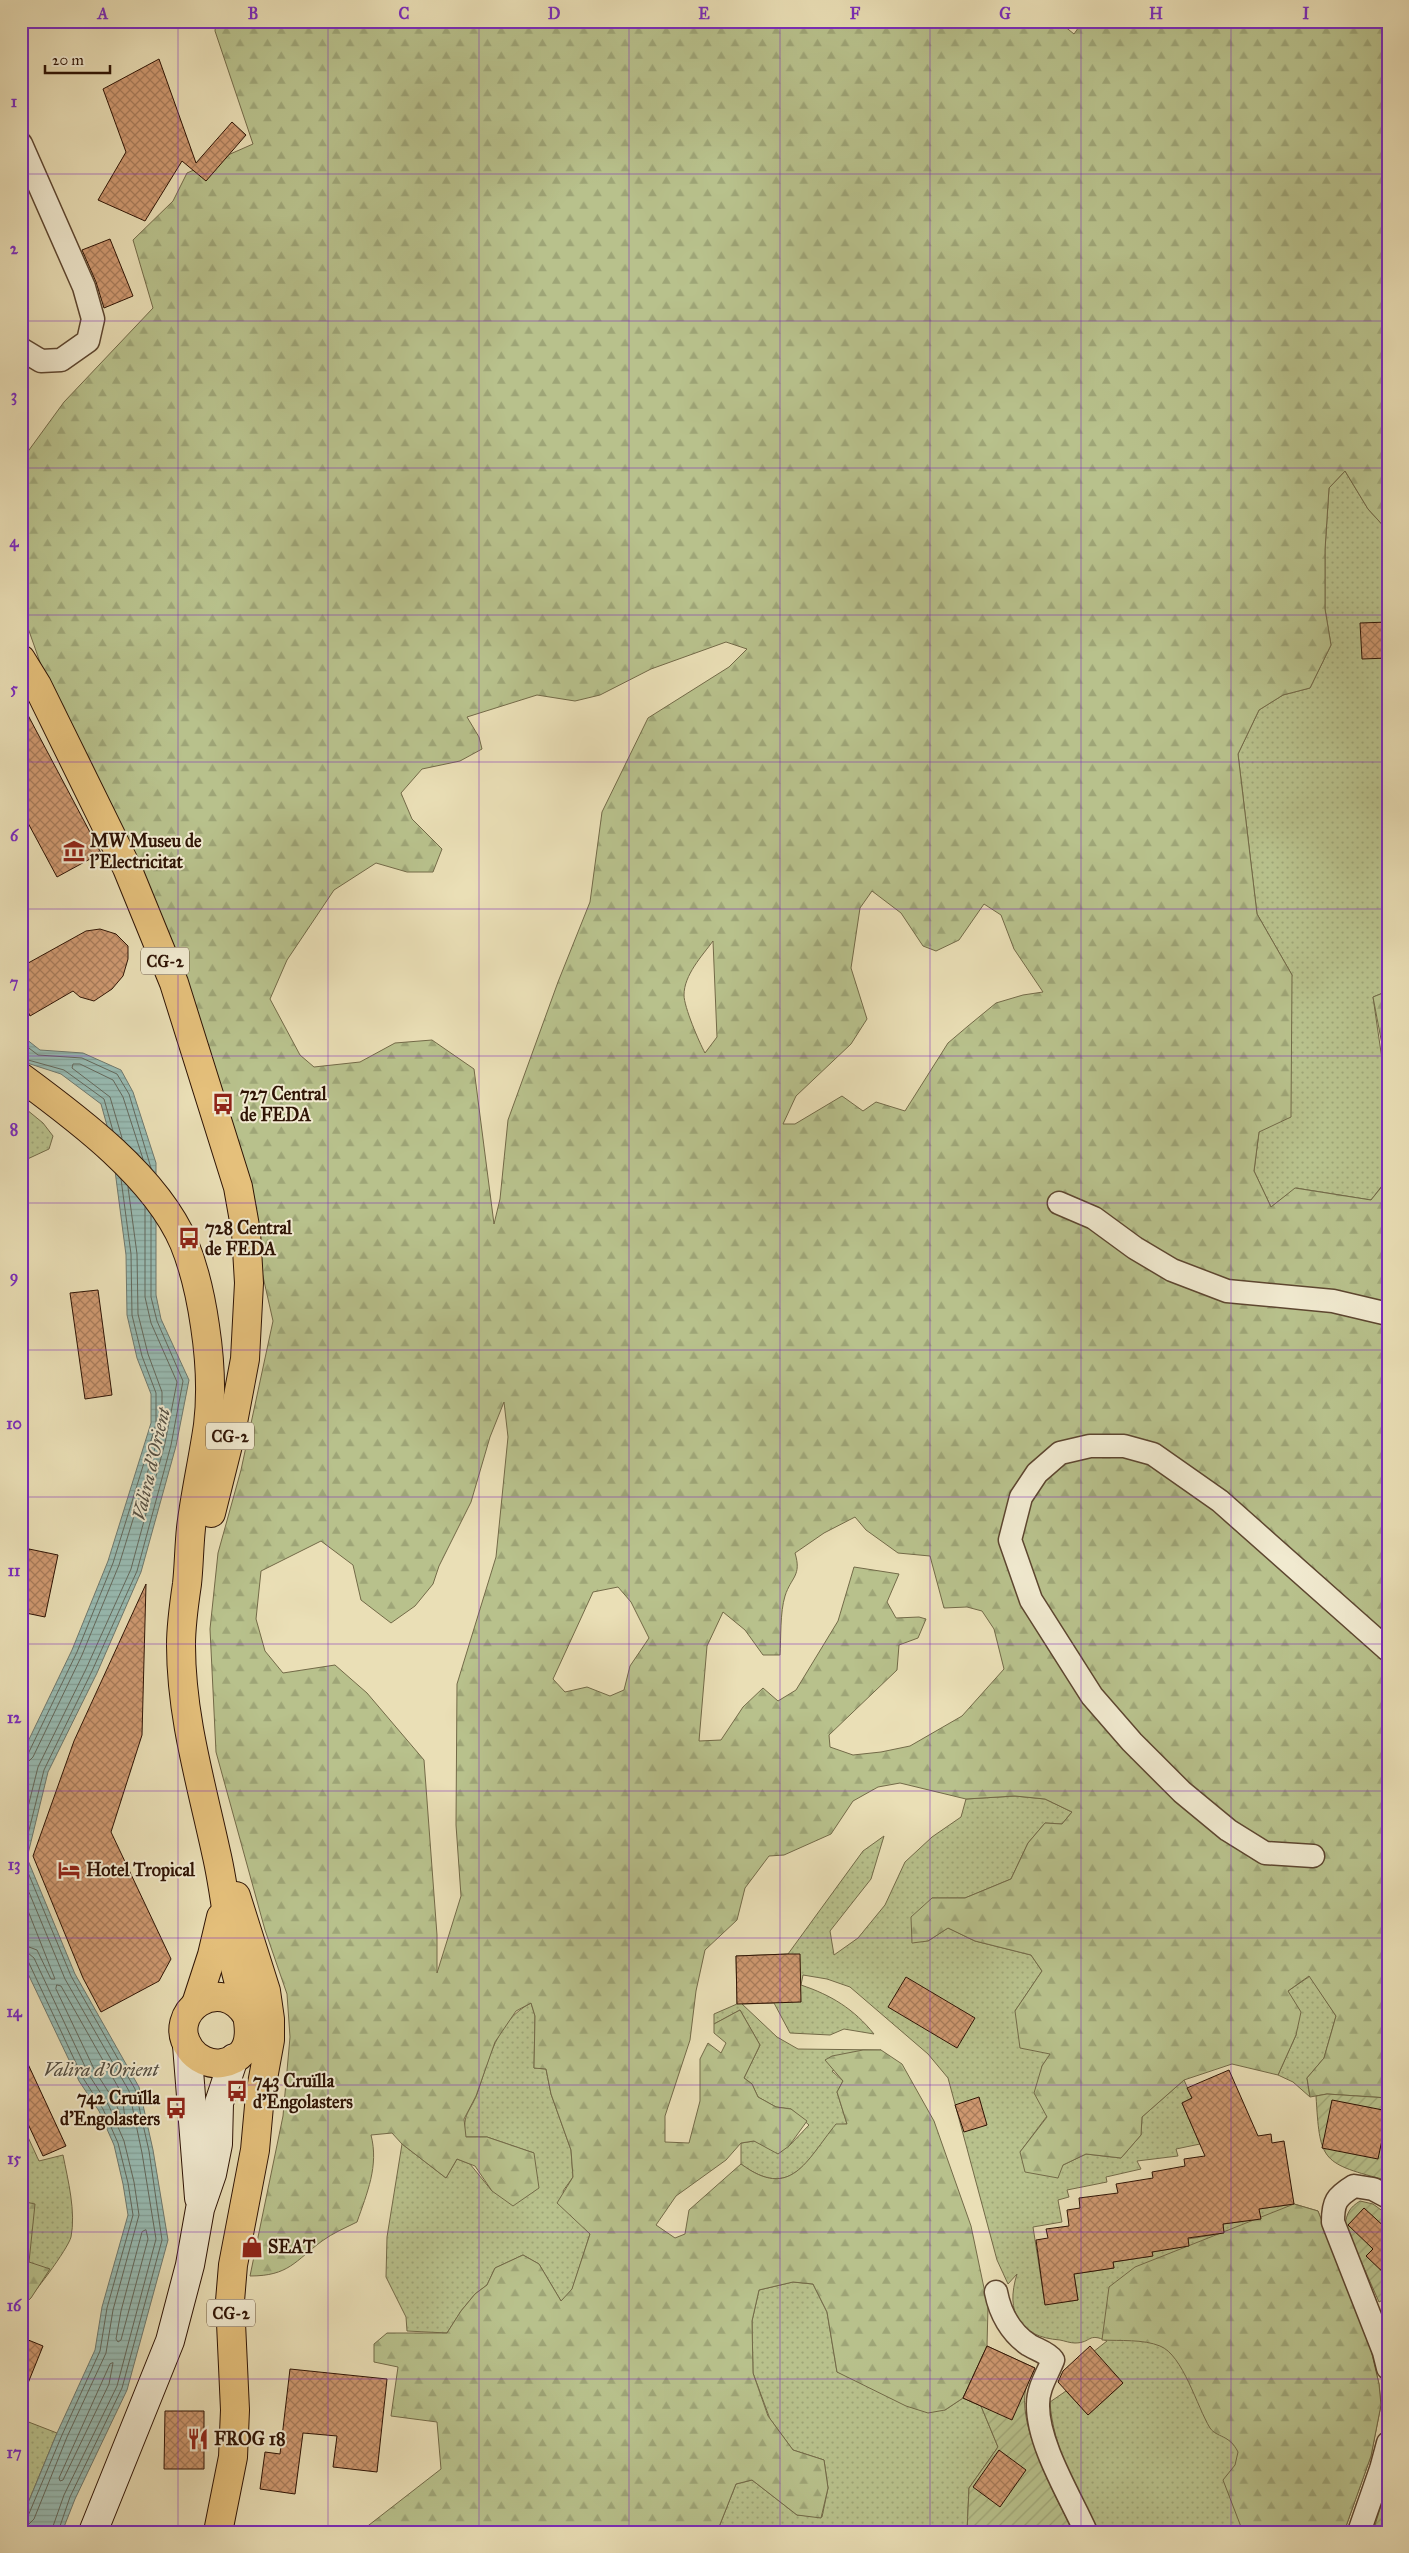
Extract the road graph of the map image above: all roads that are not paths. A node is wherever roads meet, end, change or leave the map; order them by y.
1 (21, 144) edge
2 (21, 349) edge
3 (21, 659) edge
4 (21, 1077) edge
5 (1058, 1203) dead end
6 (1388, 1314) edge
7 (187, 1584) junction
8 (1388, 1650) edge
9 (216, 1852) junction
10 (1314, 1856) dead end
11 (224, 1894) junction
12 (196, 2004) junction
13 (248, 2022) junction
14 (187, 2045) junction
15 (236, 2057) junction
16 (262, 2082) junction
17 (1388, 2197) edge
18 (200, 2210) junction
19 (996, 2292) dead end
20 (1388, 2368) edge
21 (1388, 2443) edge
22 (93, 2532) edge
23 (218, 2532) edge
24 (1086, 2532) edge
25 (1359, 2532) edge

1 - 2 street
3 - 7 highway, CG-2
4 - 7 highway, CG-2
5 - 6 street
7 - 9 highway, CG-2
8 - 10 street
9 - 11 highway, CG-2
9 - 16 highway
11 - 12 highway, CG-2
11 - 13 highway, CG-2
12 - 13 highway, CG-2
12 - 14 highway, CG-2
13 - 15 highway
13 - 16 highway, CG-2
14 - 15 highway
14 - 18 main road
15 - 16 highway, CG-2
15 - 18 main road
16 - 23 highway, CG-2
17 - 20 street
18 - 22 main road
19 - 24 street
21 - 25 street

